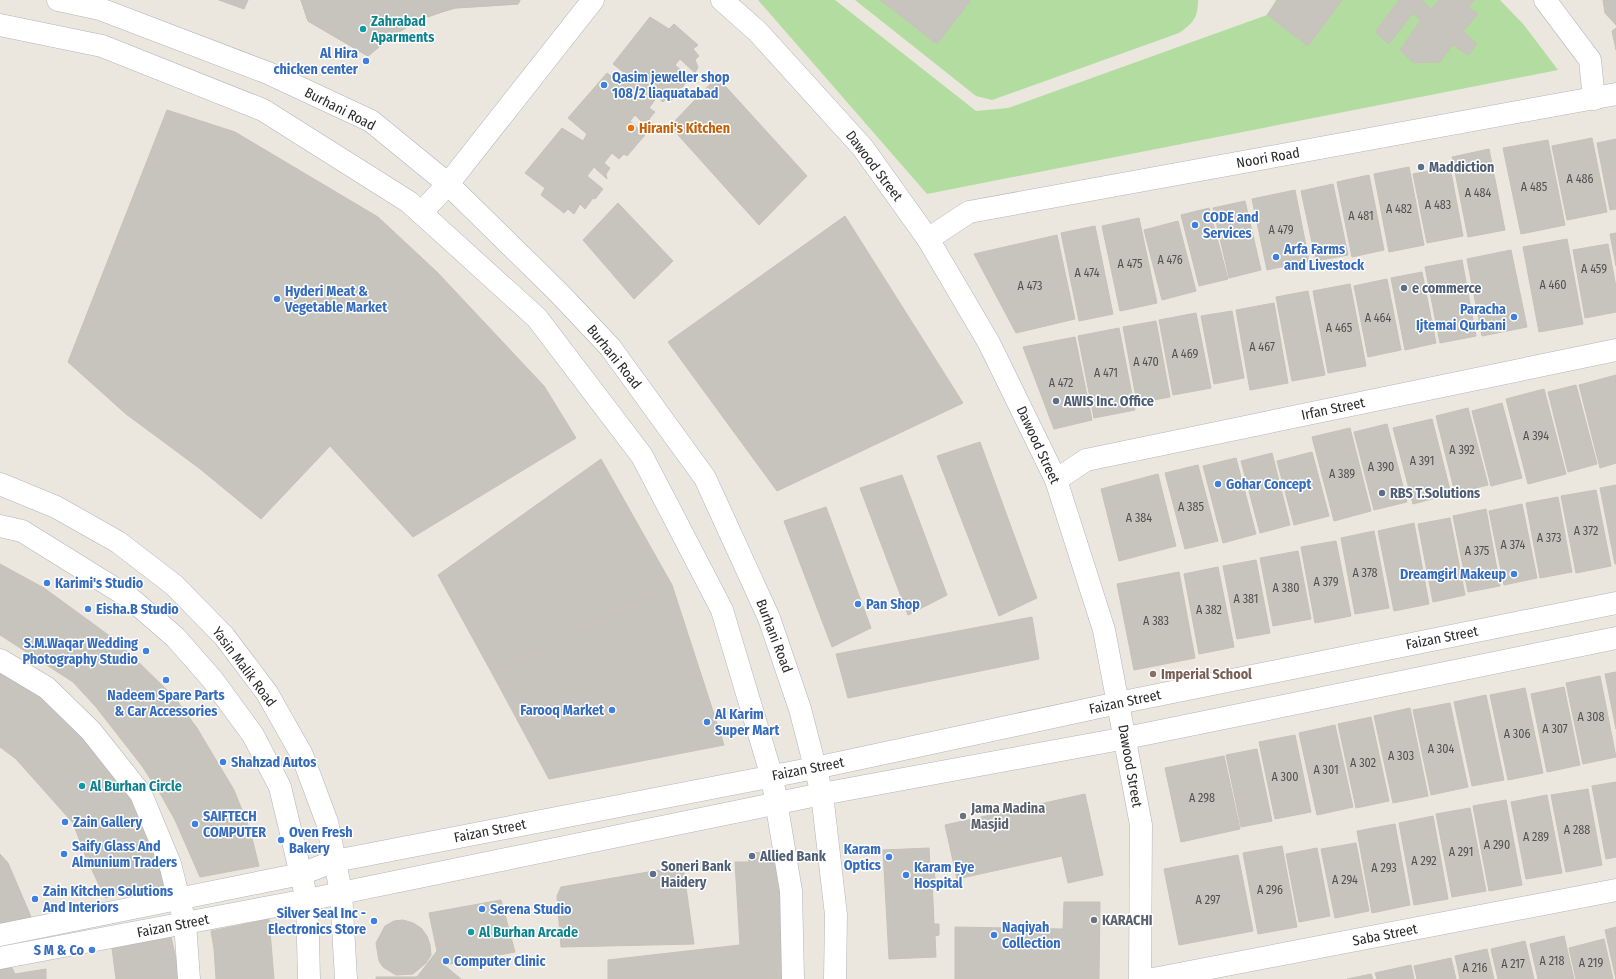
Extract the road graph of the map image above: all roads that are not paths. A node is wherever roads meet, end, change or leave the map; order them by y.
1 (58, 0) edge
2 (593, 0) edge
3 (722, 0) edge
4 (1545, 0) edge
5 (0, 26) edge
6 (1616, 94) edge
7 (1594, 99) junction
8 (448, 184) junction
9 (422, 213) junction
10 (928, 239) junction
11 (1616, 350) edge
12 (1056, 480) junction
13 (0, 484) edge
14 (0, 526) edge
15 (1616, 602) edge
16 (1616, 638) edge
17 (0, 660) edge
18 (1118, 703) junction
19 (1126, 738) junction
20 (815, 768) junction
21 (772, 777) junction
22 (822, 794) junction
23 (777, 803) junction
24 (335, 861) junction
25 (301, 874) junction
26 (1616, 890) edge
27 (341, 892) junction
28 (179, 899) junction
29 (307, 900) junction
30 (185, 923) junction
31 (0, 935) edge
32 (0, 958) edge
33 (189, 979) edge
34 (309, 979) edge
35 (346, 979) edge
36 (793, 979) edge
37 (835, 979) edge
38 (1140, 979) edge
39 (1153, 979) edge

1 - 8 street, Burhani Road
2 - 8 street
3 - 10 street, Dawood Street
4 - 7 street
5 - 9 street
6 - 7 street, Noori Road
7 - 10 street, Noori Road
8 - 9 street
8 - 20 street, Burhani Road
9 - 21 street
10 - 12 street, Dawood Street
11 - 12 street, Irfan Street
12 - 18 street, Dawood Street
13 - 24 street, Yasin Malik Road
14 - 25 street
15 - 18 street, Faizan Street
16 - 19 street, Faizan Street
17 - 28 street
18 - 19 street, Dawood Street
18 - 20 street, Faizan Street
19 - 22 street, Faizan Street
19 - 38 street, Dawood Street
20 - 21 street, Faizan Street
20 - 22 street, Burhani Road
21 - 23 street
21 - 24 street, Faizan Street
22 - 23 street, Faizan Street
22 - 37 street, Burhani Road
23 - 27 street, Faizan Street
23 - 36 street
24 - 25 street, Faizan Street
24 - 27 street, Yasin Malik Road
25 - 28 street, Faizan Street
25 - 29 street
26 - 39 street, Saba Street
27 - 29 street, Faizan Street
27 - 35 street, Yasin Malik Road
28 - 30 street
28 - 31 street, Faizan Street
29 - 30 street, Faizan Street
29 - 34 street
30 - 32 street, Faizan Street
30 - 33 street

